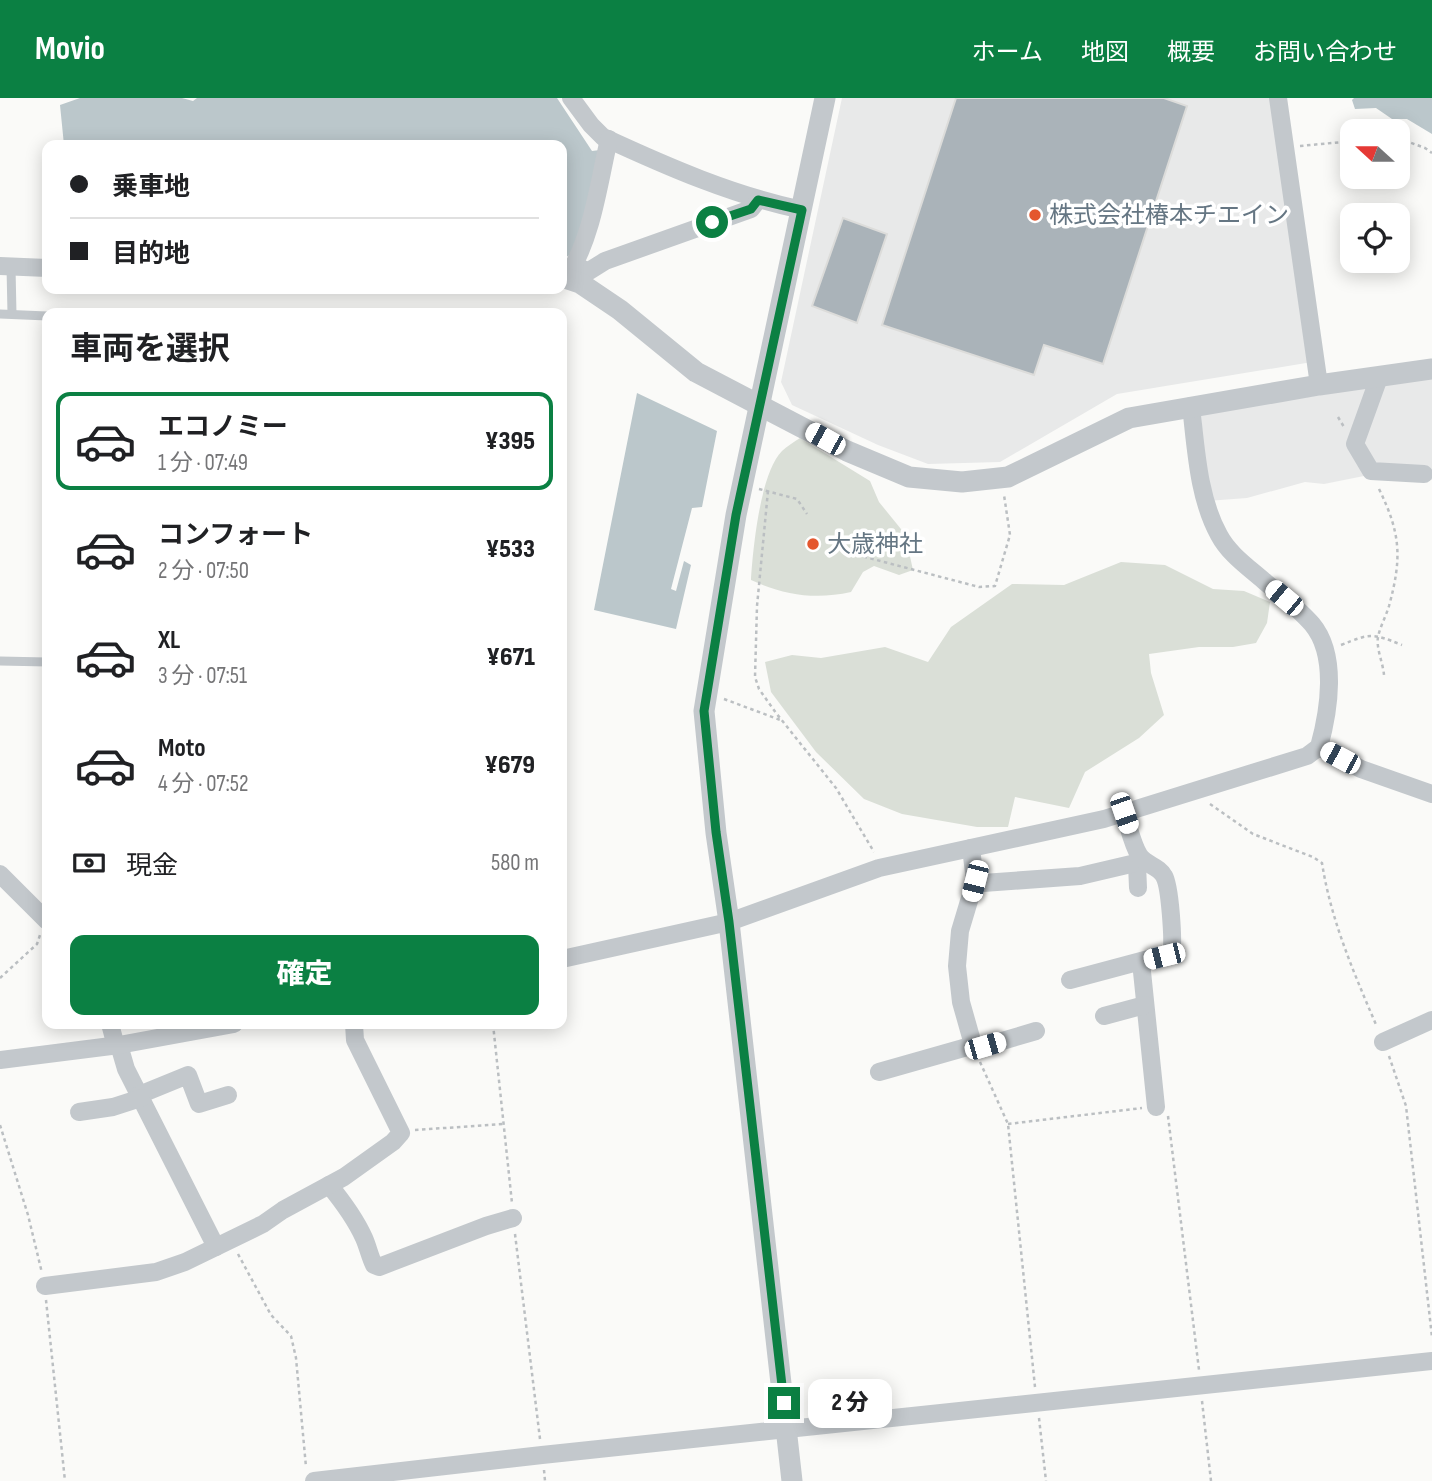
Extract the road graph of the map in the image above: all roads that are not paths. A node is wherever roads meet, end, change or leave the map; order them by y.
1 (571, 98) edge
2 (825, 98) edge
3 (1278, 98) edge
4 (609, 139) junction
5 (758, 200) junction
6 (802, 210) junction
7 (6, 266) edge
8 (42, 268) edge
9 (567, 274) edge
10 (0, 314) edge
11 (12, 314) junction
12 (42, 316) edge
13 (1432, 369) edge
14 (1376, 377) junction
15 (1319, 385) junction
16 (758, 403) junction
17 (1191, 405) junction
18 (1424, 474) dead end
19 (0, 661) edge
20 (42, 662) edge
21 (1319, 747) junction
22 (1432, 794) edge
23 (1124, 813) junction
24 (971, 848) junction
25 (1140, 863) junction
26 (0, 874) edge
27 (975, 881) junction
28 (1138, 888) dead end
29 (42, 920) edge
30 (729, 922) junction
31 (567, 958) edge
32 (1141, 962) junction
33 (1070, 979) dead end
34 (1145, 1005) junction
35 (1104, 1016) dead end
36 (1432, 1020) edge
37 (112, 1029) edge
38 (207, 1029) edge
39 (354, 1029) edge
40 (1036, 1031) dead end
41 (1383, 1042) road end
42 (117, 1046) junction
43 (974, 1048) junction
44 (0, 1059) edge
45 (879, 1072) dead end
46 (228, 1095) dead end
47 (140, 1096) junction
48 (1156, 1107) road end
49 (79, 1112) dead end
50 (329, 1185) junction
51 (513, 1218) road end
52 (223, 1244) junction
53 (45, 1286) dead end
54 (1432, 1361) edge
55 (787, 1430) junction
56 (310, 1474) edge
57 (792, 1481) edge

1 - 4 street
2 - 6 street
3 - 15 street
4 - 5 street
4 - 9 street
5 - 6 street
5 - 9 street
6 - 16 street
7 - 8 street
7 - 11 lane
9 - 16 street
10 - 11 lane
11 - 12 lane
13 - 14 street
14 - 15 street
14 - 18 street
15 - 17 street
16 - 17 street
16 - 30 street
17 - 21 street
19 - 20 lane
21 - 22 street
21 - 23 street
23 - 24 street
23 - 25 street
24 - 27 street
24 - 30 street
25 - 27 street
25 - 28 street
25 - 32 street
26 - 29 street
27 - 43 street
30 - 31 street
30 - 55 street
32 - 33 street
32 - 34 street
34 - 35 street
34 - 48 street
36 - 41 street
37 - 42 street
38 - 42 street
39 - 50 street
40 - 43 street
42 - 44 street
42 - 47 street
43 - 45 street
46 - 47 street
47 - 49 street
47 - 52 street
50 - 51 street
50 - 52 street
52 - 53 street
54 - 55 street
55 - 56 street
55 - 57 street

